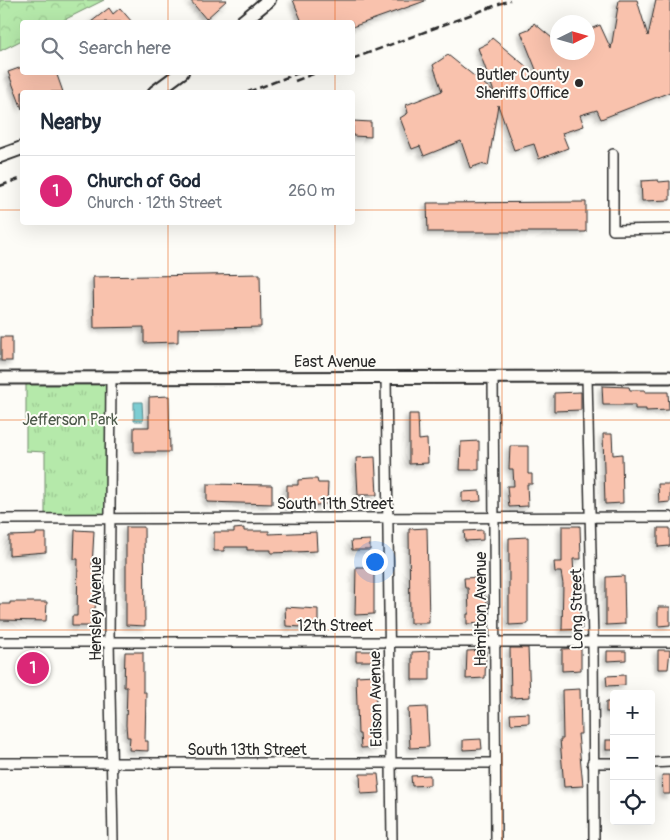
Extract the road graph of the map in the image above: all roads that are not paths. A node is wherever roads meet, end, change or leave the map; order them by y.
1 (269, 0) edge
2 (244, 20) edge
3 (178, 75) edge
4 (158, 90) edge
5 (20, 149) edge
6 (5, 154) edge
7 (613, 154) dead end
8 (670, 229) edge
9 (386, 377) junction
10 (492, 377) junction
11 (587, 377) junction
12 (670, 377) edge
13 (0, 378) edge
14 (111, 379) junction
15 (670, 517) edge
16 (388, 518) junction
17 (495, 518) junction
18 (589, 518) junction
19 (0, 519) edge
20 (111, 519) junction
21 (389, 640) junction
22 (496, 640) junction
23 (109, 641) junction
24 (0, 642) edge
25 (593, 642) junction
26 (670, 642) edge
27 (655, 762) edge
28 (670, 762) edge
29 (0, 763) edge
30 (392, 763) junction
31 (494, 763) junction
32 (592, 763) junction
33 (610, 763) edge
34 (112, 764) junction
35 (113, 840) edge
36 (392, 840) edge
37 (496, 840) edge
38 (594, 840) edge

1 - 2 main road
3 - 4 main road
5 - 6 main road
7 - 8 street
9 - 10 street, East Avenue
9 - 14 street, East Avenue
9 - 16 street, Edison Avenue
10 - 11 street, East Avenue
10 - 17 street, Hamilton Avenue
11 - 12 street, East Avenue
11 - 18 street, Long Street
13 - 14 street, East Avenue
14 - 20 street, Hensley Avenue
15 - 18 street, South 11th Street
16 - 17 street, South 11th Street
16 - 20 street, South 11th Street
16 - 21 street, Edison Avenue
17 - 18 street, South 11th Street
17 - 22 street, Hamilton Avenue
18 - 25 street, Long Street
19 - 20 street, South 11th Street
20 - 23 street, Hensley Avenue
21 - 22 street, 12th Street
21 - 23 street, 12th Street
21 - 30 street, Edison Avenue
22 - 25 street, 12th Street
22 - 31 street, Hamilton Avenue
23 - 24 street, 12th Street
23 - 34 street, Hensley Avenue
25 - 26 street, 12th Street
25 - 32 street, Long Street
27 - 28 street
29 - 34 street, South 13th Street
30 - 31 street, South 13th Street
30 - 34 street, South 13th Street
30 - 36 street, Edison Avenue
31 - 37 street, Hamilton Avenue
32 - 33 street
32 - 38 street, Long Street
34 - 35 street, Hensley Avenue

